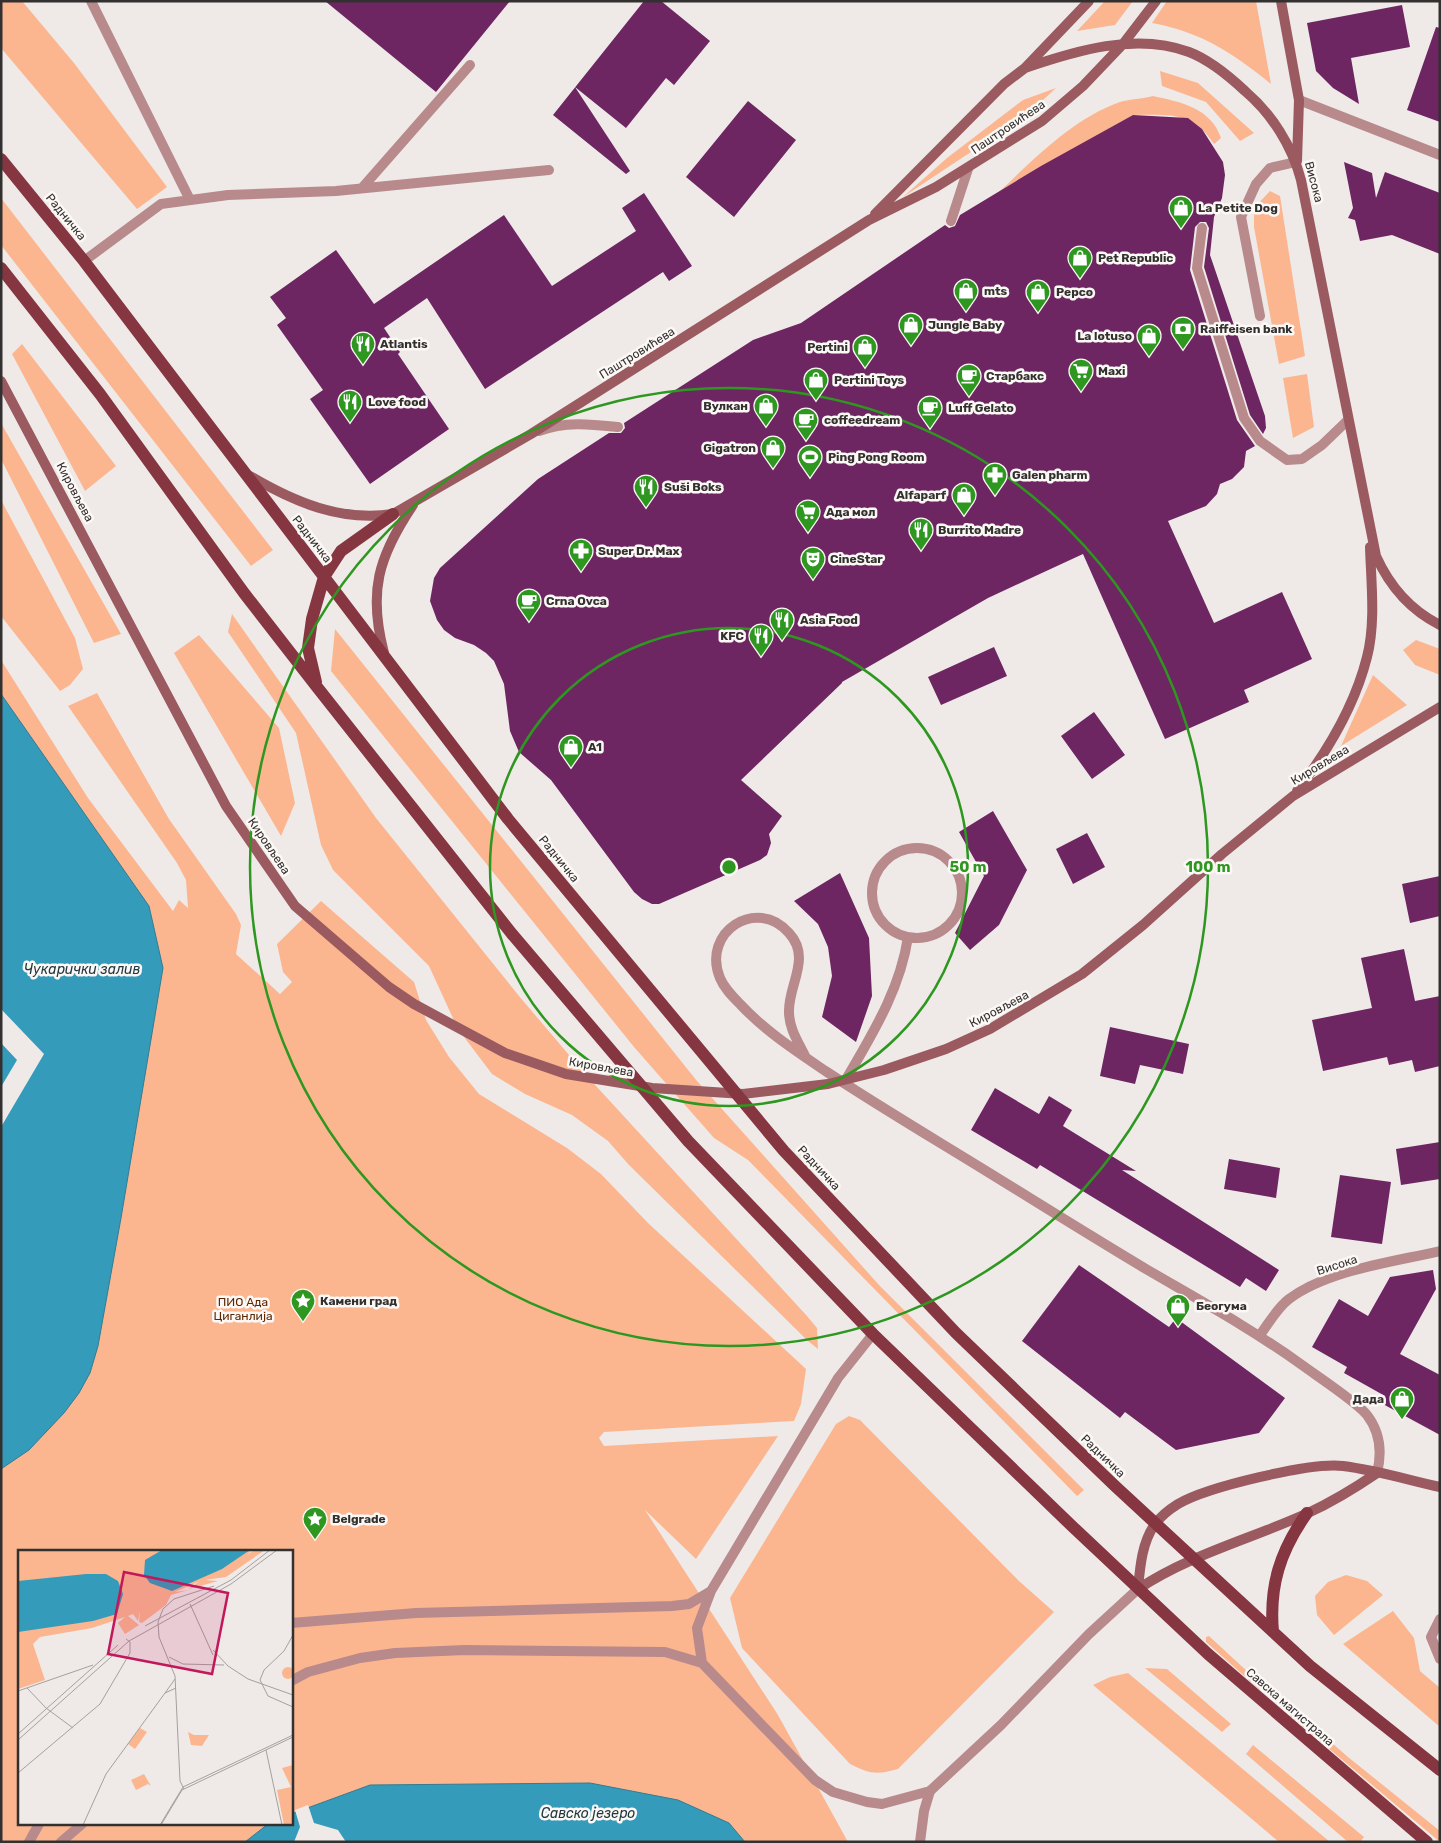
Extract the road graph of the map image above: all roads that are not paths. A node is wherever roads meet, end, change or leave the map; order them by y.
1 (91, 1) edge
2 (1089, 1) edge
3 (1156, 1) edge
4 (1281, 1) edge
5 (1124, 44) junction
6 (470, 65) dead end
7 (1024, 68) junction
8 (1299, 100) junction
9 (1440, 155) edge
10 (1, 159) edge
11 (1296, 162) junction
12 (968, 169) junction
13 (549, 170) dead end
14 (362, 188) junction
15 (190, 200) junction
16 (869, 220) junction
17 (951, 221) dead end
18 (1202, 228) dead end
19 (84, 261) junction
20 (1, 268) edge
21 (1260, 316) dead end
22 (1, 382) edge
23 (1348, 420) junction
24 (618, 427) dead end
25 (531, 434) junction
26 (243, 472) junction
27 (415, 502) junction
28 (393, 514) junction
29 (1369, 528) junction
30 (324, 577) junction
31 (1440, 625) edge
32 (385, 660) junction
33 (317, 687) junction
34 (1440, 707) edge
35 (1293, 796) junction
36 (908, 937) junction
37 (806, 1058) junction
38 (844, 1083) junction
39 (1440, 1251) edge
40 (873, 1334) junction
41 (1260, 1335) junction
42 (1377, 1473) junction
43 (1440, 1487) edge
44 (1307, 1513) junction
45 (1155, 1524) junction
46 (1193, 1558) junction
47 (1138, 1589) junction
48 (711, 1592) junction
49 (1440, 1619) edge
50 (292, 1623) edge
51 (1273, 1632) junction
52 (1440, 1659) edge
53 (702, 1663) junction
54 (292, 1680) edge
55 (1440, 1770) edge
56 (930, 1791) junction
57 (38, 1826) edge
58 (80, 1826) edge
59 (29, 1842) edge
60 (61, 1842) edge
61 (920, 1842) edge
62 (1427, 1842) edge

1 - 15 street
2 - 7 main road, Паштровићева
3 - 5 main road, Паштровићева
4 - 8 main road
5 - 7 main road, Висока
5 - 11 main road, Висока
5 - 12 main road, Паштровићева
6 - 14 street
7 - 16 main road, Паштровићева
8 - 9 street
8 - 11 main road
10 - 19 main road, Радничка
11 - 21 street
11 - 23 main road, Висока
12 - 16 main road, Паштровићева
12 - 17 street
13 - 14 street
14 - 15 street
15 - 19 street
16 - 25 main road, Паштровићева
18 - 23 street
19 - 26 main road, Радничка
20 - 33 main road
22 - 35 main road, Кировљева
23 - 29 main road, Висока
24 - 25 street
25 - 27 main road, Паштровићева
26 - 28 main road, Паштровићева
26 - 30 main road, Радничка
27 - 28 main road, Паштровићева
27 - 32 main road, Паштровићева
28 - 30 main road
29 - 31 main road
29 - 35 main road
30 - 32 main road, Радничка
30 - 33 main road
32 - 45 main road, Радничка
33 - 40 main road
34 - 35 main road, Кировљева
36 - 36 street
36 - 38 street
37 - 37 street
37 - 38 street
38 - 41 street
39 - 41 street, Висока
40 - 47 main road
40 - 48 street
41 - 42 street
42 - 43 main road
42 - 44 main road
42 - 45 main road
44 - 46 main road
44 - 51 main road
45 - 46 main road
45 - 47 main road
46 - 47 main road
46 - 51 main road
47 - 56 street
47 - 62 main road, Савска магистрала
48 - 50 street
48 - 53 street
49 - 52 street
51 - 55 main road
53 - 54 street
53 - 56 street
56 - 61 street
57 - 59 street
58 - 60 street

